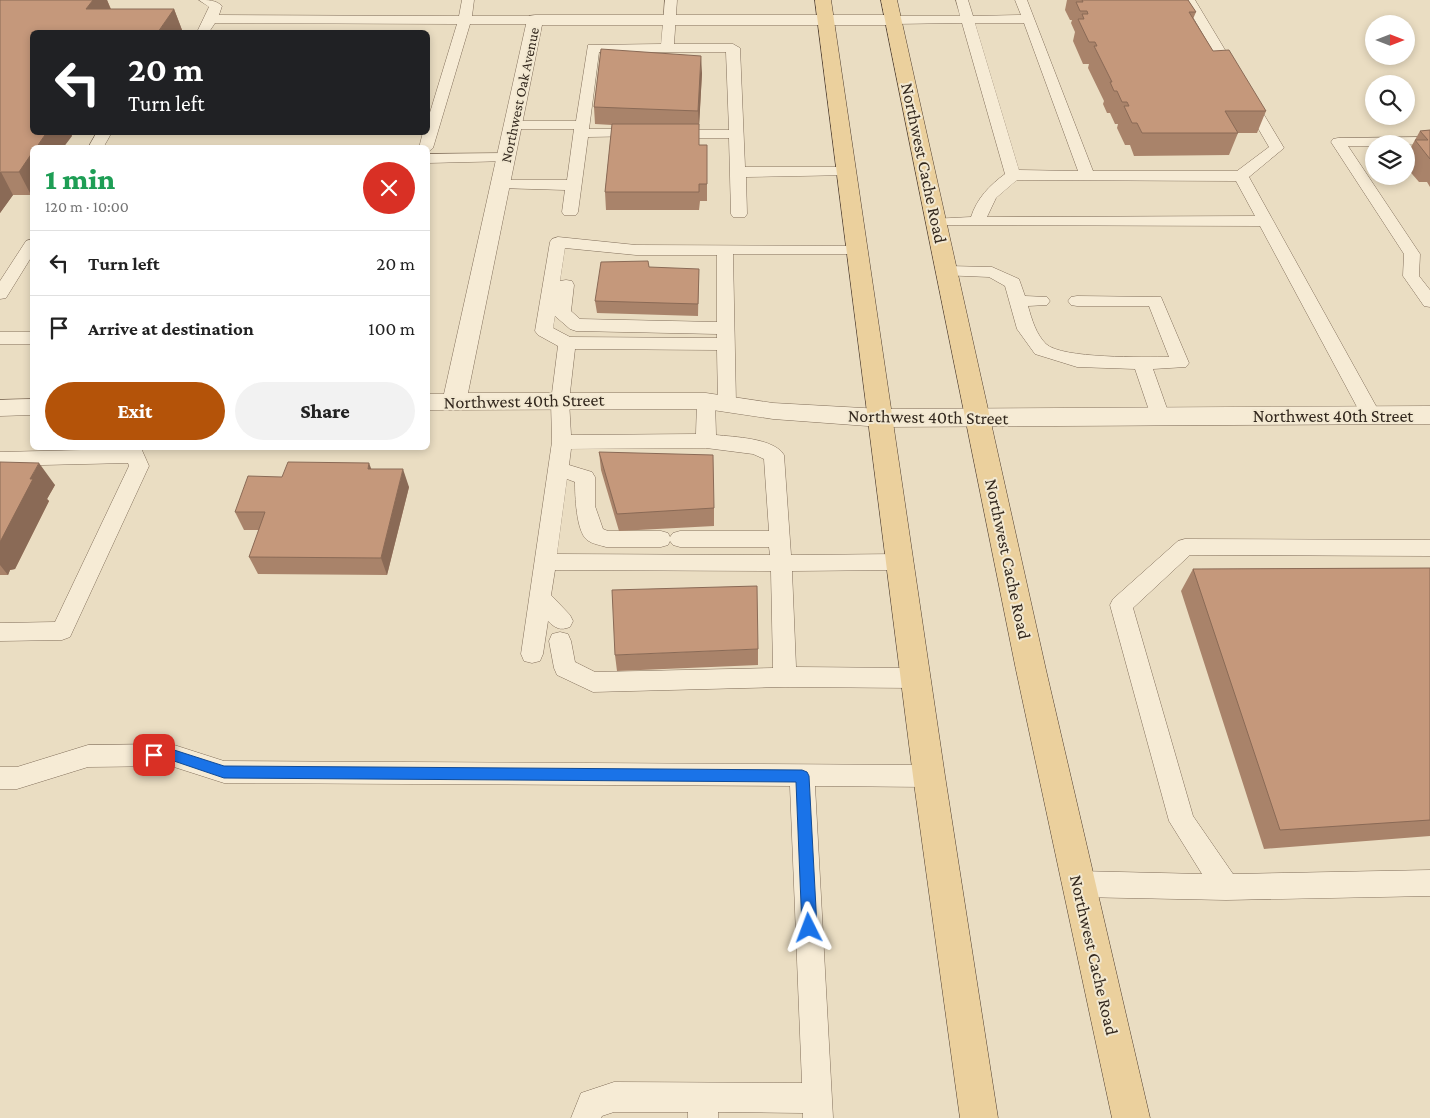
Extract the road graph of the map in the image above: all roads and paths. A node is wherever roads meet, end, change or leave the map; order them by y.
1 (204, 0) edge
2 (468, 0) edge
3 (671, 0) edge
4 (962, 0) edge
5 (1021, 0) edge
6 (1189, 0) edge
7 (824, 10) edge
8 (891, 10) edge
9 (211, 19) junction
10 (1029, 19) junction
11 (465, 20) junction
12 (536, 20) junction
13 (668, 20) junction
14 (968, 20) junction
15 (204, 30) edge
16 (667, 48) junction
17 (513, 125) junction
18 (581, 129) junction
19 (736, 134) junction
20 (430, 135) edge
21 (1430, 141) edge
22 (506, 158) junction
23 (430, 159) edge
24 (738, 172) junction
25 (846, 172) junction
26 (1012, 175) junction
27 (1087, 175) junction
28 (1241, 176) junction
29 (501, 185) junction
30 (573, 185) junction
31 (570, 212) dead end
32 (739, 214) dead end
33 (1265, 221) junction
34 (937, 222) junction
35 (978, 222) junction
36 (30, 247) edge
37 (725, 249) junction
38 (636, 250) junction
39 (856, 250) junction
40 (1412, 254) junction
41 (1430, 262) edge
42 (947, 271) junction
43 (0, 294) edge
44 (1077, 301) dead end
45 (1019, 302) junction
46 (1041, 302) dead end
47 (1430, 302) edge
48 (727, 336) junction
49 (0, 338) edge
50 (30, 338) edge
51 (567, 343) junction
52 (1142, 364) junction
53 (560, 401) junction
54 (430, 402) edge
55 (454, 402) junction
56 (716, 402) junction
57 (30, 407) edge
58 (0, 408) edge
59 (1371, 415) junction
60 (1430, 415) edge
61 (1160, 417) junction
62 (882, 418) junction
63 (978, 419) junction
64 (706, 441) junction
65 (562, 442) junction
66 (133, 452) edge
67 (0, 459) edge
68 (558, 470) junction
69 (779, 539) junction
70 (1430, 548) edge
71 (545, 562) junction
72 (780, 562) junction
73 (900, 562) junction
74 (540, 598) junction
75 (0, 632) edge
76 (532, 654) dead end
77 (785, 677) junction
78 (916, 678) junction
79 (802, 776) junction
80 (929, 776) junction
81 (0, 778) edge
82 (1430, 883) edge
83 (1078, 884) junction
84 (1226, 887) junction
85 (703, 1108) edge
86 (818, 1108) edge
87 (586, 1118) edge
88 (979, 1118) edge
89 (1131, 1118) edge

1 - 9 lane
2 - 11 lane
3 - 13 lane
4 - 14 lane
5 - 10 lane
6 - 28 lane
7 - 8 street, Northwest Oak Avenue
7 - 13 street, Northwest Oak Avenue
7 - 25 main road
8 - 14 lane
8 - 34 main road, Northwest Cache Road
9 - 11 lane
9 - 15 lane
10 - 14 lane
10 - 27 lane
11 - 12 lane
11 - 20 lane
12 - 13 street, Northwest Oak Avenue
12 - 17 street, Northwest Oak Avenue
13 - 16 lane
14 - 26 lane
16 - 18 lane
16 - 19 lane
17 - 18 lane
17 - 22 street, Northwest Oak Avenue
18 - 19 lane
18 - 30 lane
19 - 24 lane
21 - 40 lane
22 - 23 lane
22 - 29 street, Northwest Oak Avenue
24 - 25 lane
24 - 32 lane
25 - 39 main road
26 - 27 lane
26 - 35 lane
27 - 28 lane
28 - 33 lane
29 - 30 lane
29 - 55 street, Northwest Oak Avenue
30 - 31 lane
33 - 35 lane
33 - 59 lane
34 - 35 lane
34 - 42 main road, Northwest Cache Road
36 - 43 lane
37 - 38 lane
37 - 39 lane
37 - 48 lane
38 - 48 lane
38 - 51 lane
39 - 62 main road
40 - 41 lane
40 - 47 lane
42 - 45 lane
42 - 63 main road, Northwest Cache Road
44 - 52 lane
45 - 46 lane
45 - 52 lane
48 - 51 lane
48 - 56 lane
49 - 50 lane
51 - 53 lane
52 - 61 lane
53 - 55 street, Northwest 40th Street
53 - 56 street, Northwest 40th Street
53 - 65 lane
54 - 55 street, Northwest 40th Street
56 - 62 street, Northwest 40th Street
56 - 64 lane
57 - 58 street
59 - 60 street, Northwest 40th Street
59 - 61 street, Northwest 40th Street
61 - 63 street, Northwest 40th Street
62 - 63 street, Northwest 40th Street
62 - 73 main road
63 - 83 main road, Northwest Cache Road
64 - 65 lane
64 - 69 lane
65 - 68 lane
66 - 67 lane
66 - 75 lane
68 - 69 lane
68 - 71 lane
69 - 72 lane
70 - 84 lane
71 - 72 lane
71 - 74 lane
72 - 73 lane
72 - 77 lane
73 - 78 main road
74 - 76 lane
74 - 77 lane
77 - 78 lane
78 - 80 main road
79 - 80 lane
79 - 81 lane
79 - 86 lane
80 - 88 main road
82 - 84 lane
83 - 84 lane
83 - 89 main road, Northwest Cache Road
85 - 86 lane
85 - 87 lane

